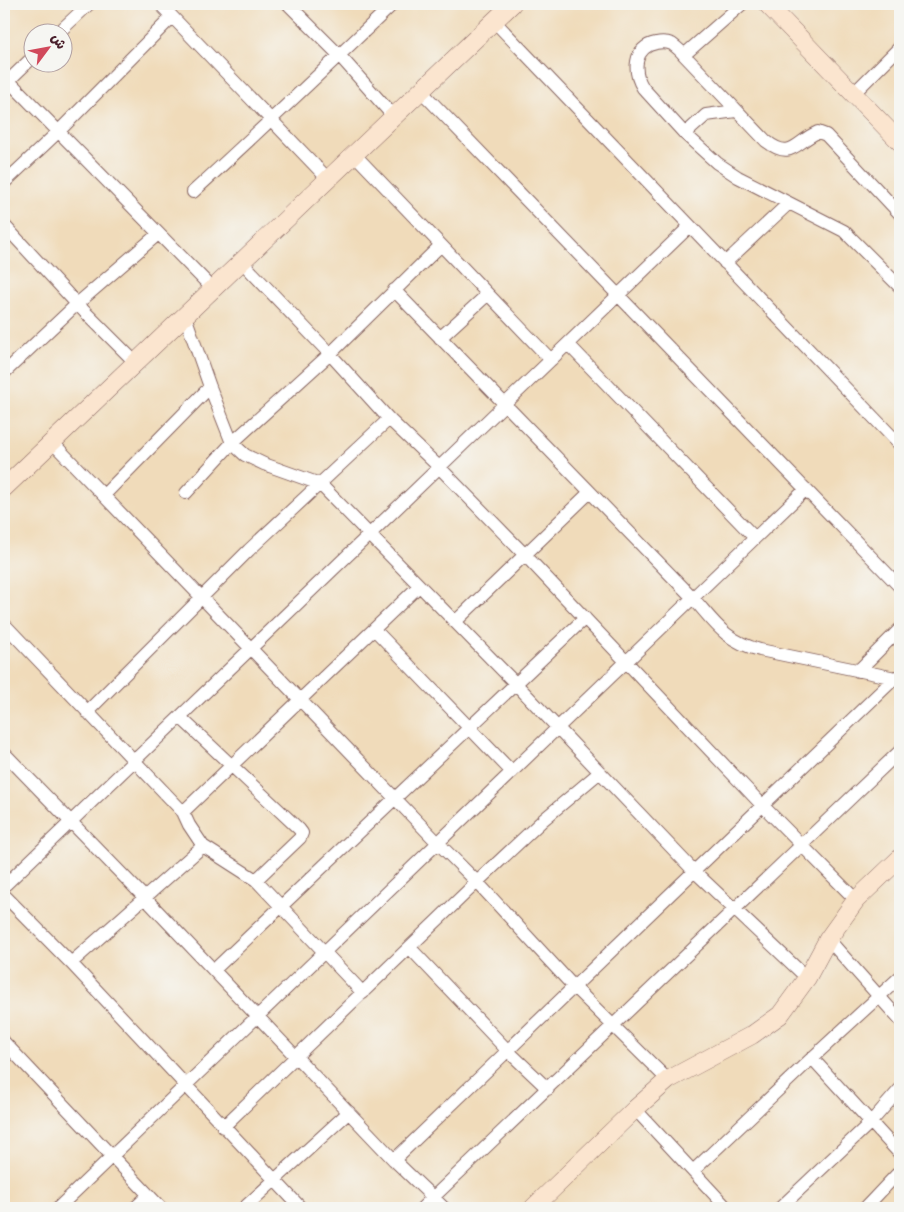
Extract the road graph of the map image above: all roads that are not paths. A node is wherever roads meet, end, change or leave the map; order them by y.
1 (90, 4) edge
2 (160, 4) edge
3 (288, 4) edge
4 (393, 4) edge
5 (512, 4) edge
6 (742, 4) edge
7 (768, 4) edge
8 (172, 17) junction
9 (494, 21) junction
10 (70, 22) edge
11 (900, 47) edge
12 (339, 55) junction
13 (684, 55) junction
14 (22, 67) edge
15 (5, 81) edge
16 (421, 90) junction
17 (854, 93) junction
18 (736, 111) junction
19 (394, 117) junction
20 (270, 119) junction
21 (58, 132) junction
22 (685, 134) junction
23 (900, 142) edge
24 (354, 154) junction
25 (328, 180) junction
26 (4, 183) edge
27 (193, 192) dead end
28 (789, 203) junction
29 (900, 214) edge
30 (4, 225) edge
31 (690, 226) junction
32 (158, 234) junction
33 (441, 245) junction
34 (242, 262) junction
35 (725, 262) junction
36 (900, 287) edge
37 (212, 290) junction
38 (394, 290) junction
39 (488, 294) junction
40 (619, 295) junction
41 (77, 304) junction
42 (185, 316) junction
43 (440, 338) junction
44 (568, 344) junction
45 (330, 354) junction
46 (550, 360) junction
47 (136, 363) junction
48 (4, 373) edge
49 (210, 387) junction
50 (505, 404) junction
51 (389, 418) junction
52 (52, 442) junction
53 (232, 443) junction
54 (900, 445) edge
55 (439, 467) junction
56 (320, 484) junction
57 (4, 488) edge
58 (806, 489) junction
59 (590, 492) junction
60 (186, 494) dead end
61 (104, 495) junction
62 (370, 534) junction
63 (755, 538) junction
64 (524, 554) junction
65 (419, 586) junction
66 (900, 587) edge
67 (202, 598) junction
68 (693, 598) junction
69 (585, 618) junction
70 (455, 622) junction
71 (4, 624) edge
72 (374, 629) junction
73 (900, 629) edge
74 (250, 649) junction
75 (626, 662) junction
76 (858, 671) junction
77 (898, 678) edge
78 (516, 684) junction
79 (300, 700) junction
80 (87, 712) junction
81 (180, 717) junction
82 (470, 728) junction
83 (558, 728) junction
84 (900, 752) edge
85 (4, 753) edge
86 (134, 760) junction
87 (232, 765) junction
88 (512, 772) junction
89 (600, 772) junction
90 (395, 798) junction
91 (762, 805) junction
92 (184, 812) junction
93 (70, 822) junction
94 (438, 843) junction
95 (802, 845) junction
96 (203, 846) junction
97 (900, 858) edge
98 (694, 871) junction
99 (256, 880) junction
100 (477, 882) junction
101 (4, 886) edge
102 (4, 895) edge
103 (145, 898) junction
104 (856, 900) junction
105 (282, 906) junction
106 (734, 910) junction
107 (828, 939) junction
108 (410, 948) junction
109 (324, 952) junction
110 (71, 963) junction
111 (214, 970) junction
112 (900, 977) edge
113 (807, 978) junction
114 (574, 987) junction
115 (363, 993) junction
116 (879, 997) junction
117 (258, 1016) junction
118 (900, 1020) edge
119 (613, 1026) junction
120 (4, 1042) edge
121 (508, 1051) junction
122 (295, 1056) junction
123 (812, 1058) junction
124 (668, 1080) junction
125 (185, 1086) junction
126 (548, 1089) junction
127 (900, 1089) edge
128 (634, 1108) junction
129 (349, 1112) junction
130 (871, 1122) junction
131 (223, 1126) junction
132 (900, 1154) edge
133 (113, 1156) junction
134 (394, 1160) junction
135 (693, 1171) junction
136 (900, 1171) edge
137 (274, 1181) junction
138 (149, 1195) junction
139 (433, 1197) junction
140 (58, 1208) edge
141 (135, 1208) edge
142 (161, 1208) edge
143 (244, 1208) edge
144 (300, 1208) edge
145 (422, 1208) edge
146 (444, 1208) edge
147 (533, 1208) edge
148 (727, 1208) edge
149 (780, 1208) edge
150 (865, 1208) edge

1 - 10 street
2 - 8 street
3 - 12 street
4 - 12 street
5 - 9 street
6 - 13 street
7 - 17 street
8 - 20 street
8 - 21 street
9 - 16 street
9 - 31 street
11 - 17 street
12 - 19 street
12 - 20 street
13 - 18 street
13 - 22 street
14 - 15 street
15 - 21 street
16 - 19 street
16 - 40 street
17 - 23 street
18 - 22 street
18 - 29 street
19 - 24 street
20 - 25 street
20 - 27 street
21 - 26 street
21 - 32 street
22 - 28 street
24 - 25 street
24 - 33 street
25 - 34 street
28 - 35 street
28 - 36 street
30 - 41 street
31 - 35 street
31 - 40 street
32 - 37 street
32 - 41 street
33 - 38 street
33 - 39 street
34 - 37 street
34 - 45 street
35 - 54 street
37 - 42 street
38 - 43 street
38 - 45 street
39 - 43 street
39 - 46 street
40 - 44 street
40 - 58 street
41 - 47 street
41 - 48 street
42 - 47 street
42 - 49 street
43 - 50 street
44 - 46 street
44 - 63 street
45 - 51 street
45 - 53 street
46 - 50 street
47 - 52 street
49 - 53 street
49 - 61 street
50 - 55 street
50 - 59 street
51 - 55 street
51 - 56 street
52 - 57 street
52 - 61 street
53 - 56 street
53 - 60 street
55 - 62 street
55 - 64 street
56 - 62 street
56 - 67 street
58 - 63 street
58 - 66 street
59 - 64 street
59 - 68 street
61 - 67 street
62 - 65 street
62 - 74 street
63 - 68 street
64 - 69 street
64 - 70 street
65 - 70 street
65 - 72 street
67 - 74 street
67 - 80 street
68 - 75 street
68 - 76 street
69 - 75 street
69 - 78 street
70 - 78 street
71 - 80 street
72 - 79 street
72 - 82 street
73 - 76 street
74 - 79 street
74 - 81 street
75 - 83 street
75 - 91 street
76 - 77 street
77 - 91 street
78 - 82 street
78 - 83 street
79 - 87 street
79 - 90 street
80 - 86 street
81 - 86 street
81 - 87 street
82 - 88 street
82 - 90 street
83 - 88 street
83 - 89 street
84 - 95 street
85 - 93 street
86 - 92 street
86 - 93 street
87 - 92 street
87 - 99 street
88 - 94 street
89 - 98 street
89 - 100 street
90 - 94 street
90 - 105 street
91 - 95 street
91 - 98 street
92 - 96 street
93 - 101 street
93 - 103 street
94 - 100 street
94 - 109 street
95 - 104 street
95 - 106 street
96 - 99 street
96 - 103 street
97 - 104 street
98 - 106 street
98 - 114 street
99 - 105 street
100 - 108 street
100 - 114 street
102 - 110 street
103 - 110 street
103 - 111 street
104 - 107 street
105 - 109 street
105 - 111 street
106 - 113 street
106 - 119 street
107 - 113 street
107 - 116 street
108 - 115 street
108 - 121 street
109 - 115 street
109 - 117 street
110 - 125 street
111 - 117 street
112 - 116 street
113 - 124 street
114 - 119 street
114 - 121 street
115 - 122 street
116 - 118 street
116 - 123 street
117 - 122 street
117 - 125 street
119 - 124 street
119 - 126 street
120 - 133 street
121 - 126 street
121 - 134 street
122 - 129 street
122 - 131 street
123 - 130 street
123 - 135 street
124 - 128 street
125 - 131 street
125 - 133 street
126 - 139 street
127 - 130 street
128 - 135 street
128 - 147 street
129 - 134 street
129 - 137 street
130 - 132 street
130 - 149 street
131 - 137 street
133 - 138 street
133 - 140 street
134 - 139 street
135 - 148 street
136 - 150 street
137 - 143 street
137 - 144 street
138 - 141 street
138 - 142 street
139 - 145 street
139 - 146 street

